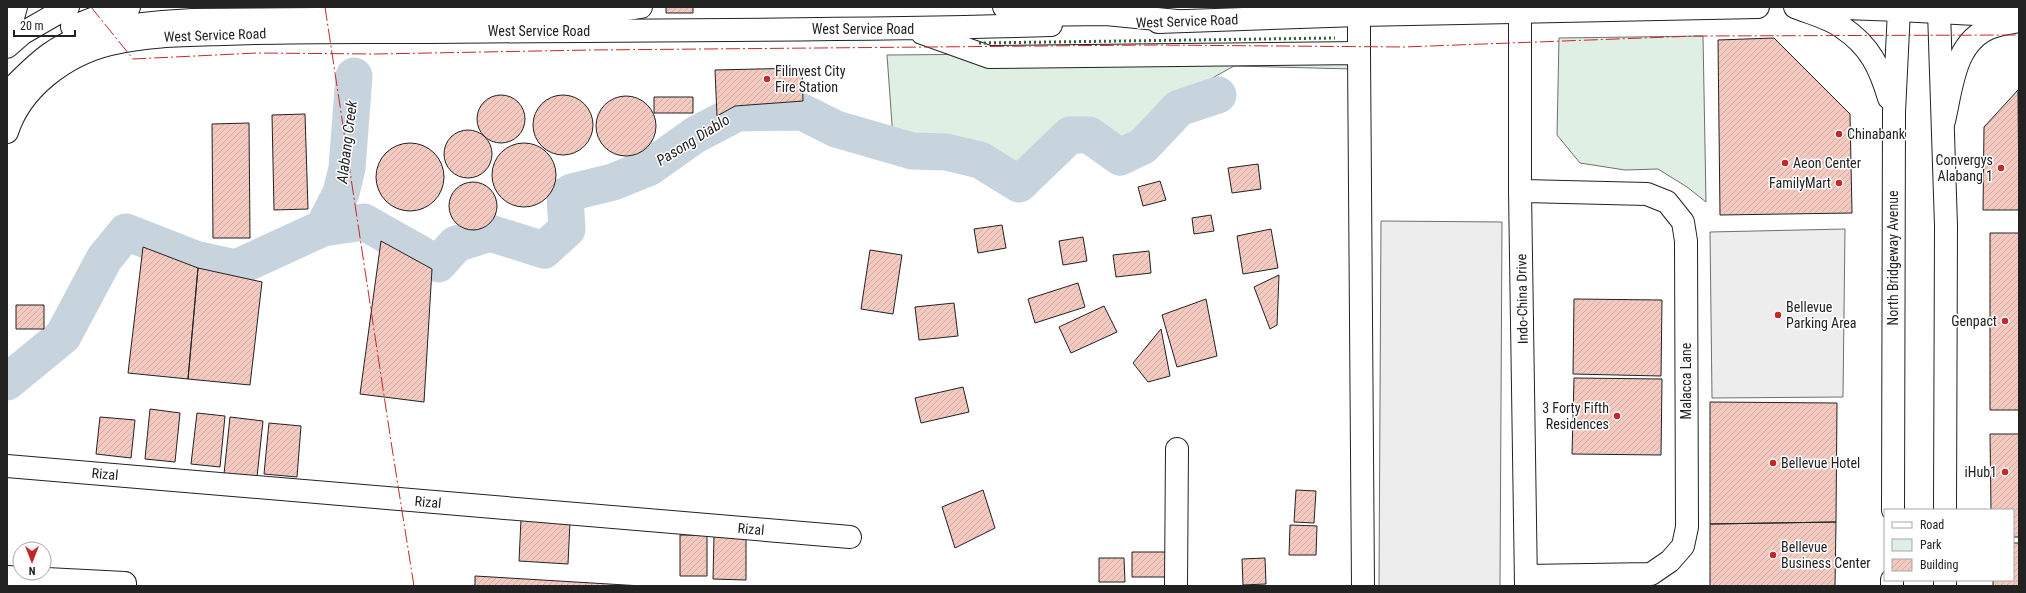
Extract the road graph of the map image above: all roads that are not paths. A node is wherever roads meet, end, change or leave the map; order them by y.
1 (68, 7) edge
2 (129, 7) edge
3 (641, 7) edge
4 (1004, 7) edge
5 (1758, 7) edge
6 (1795, 7) edge
7 (1818, 7) edge
8 (18, 8) edge
9 (1899, 8) edge
10 (1939, 9) edge
11 (1520, 13) junction
12 (1359, 15) junction
13 (2019, 16) edge
14 (1177, 21) junction
15 (2019, 21) edge
16 (909, 29) junction
17 (7, 39) edge
18 (7, 47) edge
19 (1359, 53) junction
20 (7, 74) edge
21 (7, 93) edge
22 (1894, 112) junction
23 (1944, 121) junction
24 (7, 132) edge
25 (1520, 191) junction
26 (1177, 449) dead end
27 (7, 466) edge
28 (1893, 509) edge
29 (1945, 509) edge
30 (850, 537) dead end
31 (7, 577) edge
32 (1526, 581) edge
33 (125, 586) edge
34 (1176, 586) edge
35 (1363, 586) edge

1 - 18 main road
2 - 20 main road
3 - 21 main road
4 - 14 main road
5 - 11 main road, West Service Road
6 - 22 main road
7 - 9 main road
8 - 17 main road
9 - 10 main road
9 - 22 main road, North Bridgeway Avenue
10 - 13 main road
10 - 23 main road
11 - 12 main road, West Service Road
11 - 25 main road, Indo-China Drive
12 - 14 main road, West Service Road
12 - 19 main road
14 - 16 main road, West Service Road
15 - 23 main road
16 - 19 main road
16 - 24 main road, West Service Road
19 - 35 main road
22 - 28 main road, North Bridgeway Avenue
23 - 29 main road
25 - 32 main road, Indo-China Drive
25 - 32 main road, Malacca Lane
26 - 34 main road
27 - 30 main road, Rizal
31 - 33 main road

